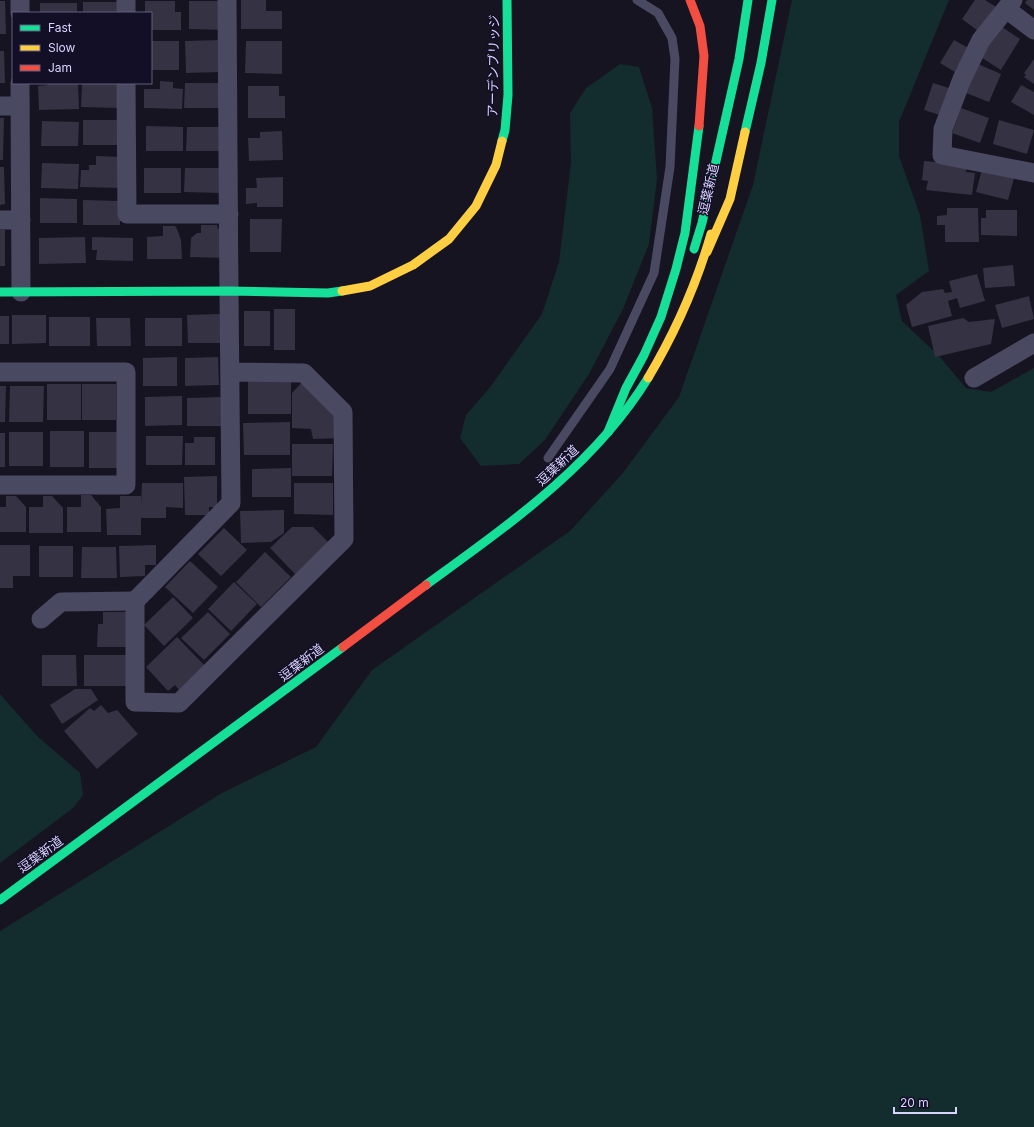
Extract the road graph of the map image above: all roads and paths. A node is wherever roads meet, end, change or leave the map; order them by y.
1 (20, 0) edge
2 (126, 0) edge
3 (227, 0) edge
4 (507, 0) edge
5 (637, 0) edge
6 (690, 0) edge
7 (748, 0) edge
8 (772, 0) edge
9 (1009, 4) edge
10 (20, 12) edge
11 (126, 12) edge
12 (1034, 30) edge
13 (20, 84) edge
14 (126, 84) edge
15 (0, 106) edge
16 (20, 106) junction
17 (1034, 173) edge
18 (718, 206) dead end
19 (228, 214) junction
20 (0, 220) edge
21 (21, 220) junction
22 (707, 252) junction
23 (691, 260) dead end
24 (229, 291) junction
25 (0, 292) edge
26 (21, 292) junction
27 (675, 304) dead end
28 (1034, 343) edge
29 (0, 372) edge
30 (230, 372) junction
31 (974, 378) dead end
32 (608, 432) junction
33 (548, 458) dead end
34 (0, 485) edge
35 (135, 601) junction
36 (41, 619) dead end
37 (0, 900) edge

1 - 10 street
2 - 11 street
3 - 19 street
4 - 24 main road, アーデンブリッジ
5 - 33 lane
6 - 32 main road
7 - 23 main road, 逗葉新道
8 - 22 main road
9 - 12 street
9 - 17 street
13 - 16 street
14 - 19 street
15 - 16 street
16 - 21 street
18 - 22 main road, 逗葉新道
19 - 24 street
20 - 21 street
21 - 26 street
22 - 32 main road, 逗葉新道
24 - 26 main road, アーデンブリッジ
24 - 30 street
25 - 26 main road, アーデンブリッジ
27 - 32 main road, 逗葉新道
28 - 31 street
29 - 34 street
30 - 35 street
30 - 35 street
32 - 37 main road, 逗葉新道
35 - 36 street

